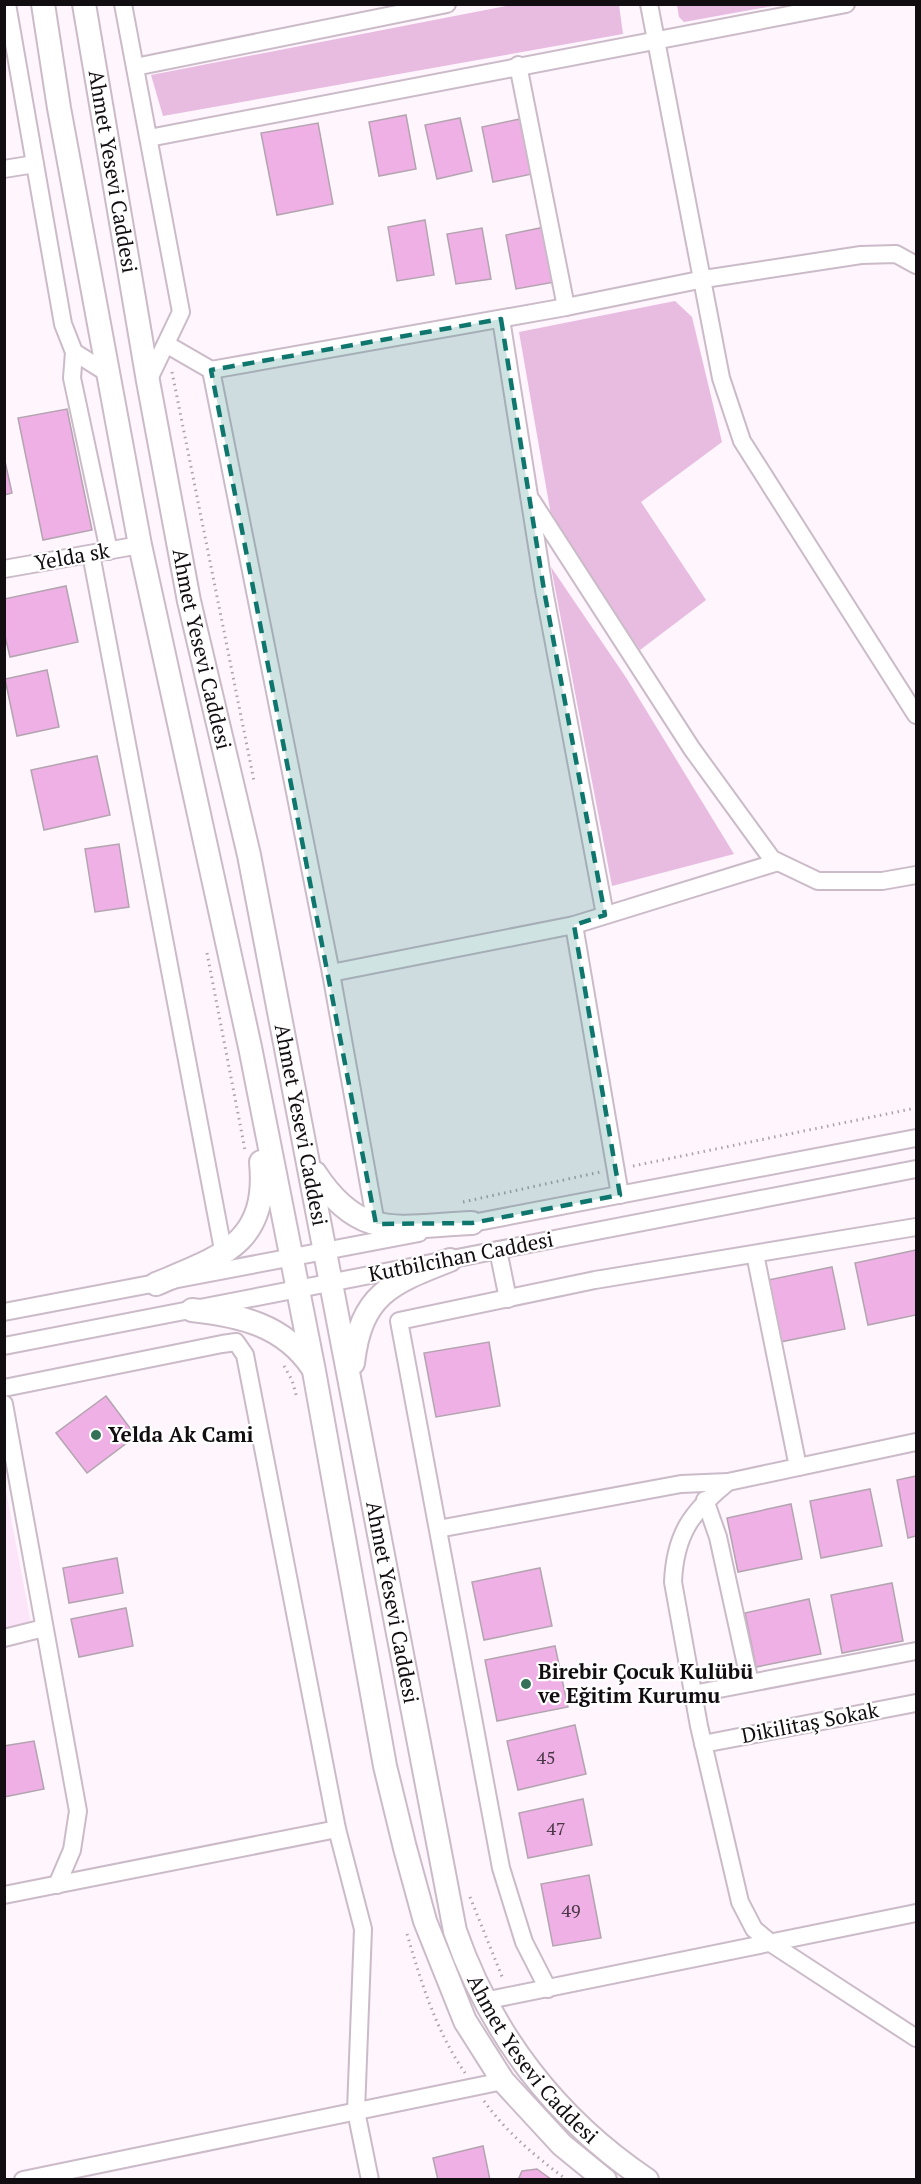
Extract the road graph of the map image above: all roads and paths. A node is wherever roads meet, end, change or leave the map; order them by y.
1 (7, 4) edge
2 (43, 4) edge
3 (84, 4) edge
4 (123, 4) edge
5 (447, 4) edge
6 (649, 4) edge
7 (846, 4) edge
8 (656, 40) junction
9 (518, 66) junction
10 (135, 67) junction
11 (149, 138) junction
12 (35, 164) junction
13 (4, 169) edge
14 (916, 265) edge
15 (704, 279) junction
16 (566, 307) junction
17 (501, 318) junction
18 (166, 344) junction
19 (74, 352) junction
20 (211, 370) junction
21 (108, 375) junction
22 (148, 381) junction
23 (529, 496) junction
24 (140, 546) junction
25 (109, 551) junction
26 (91, 554) junction
27 (4, 569) edge
28 (916, 715) edge
29 (254, 784) dead end
30 (778, 862) junction
31 (916, 875) edge
32 (605, 915) junction
33 (574, 926) junction
34 (331, 973) junction
35 (250, 1047) junction
36 (916, 1138) edge
37 (309, 1164) junction
38 (916, 1169) edge
39 (620, 1195) junction
40 (376, 1224) junction
41 (472, 1224) junction
42 (916, 1227) edge
43 (498, 1250) junction
44 (327, 1251) junction
45 (755, 1254) junction
46 (224, 1255) junction
47 (292, 1259) junction
48 (450, 1260) junction
49 (332, 1282) junction
50 (156, 1284) junction
51 (299, 1289) junction
52 (508, 1299) junction
53 (192, 1310) junction
54 (4, 1312) edge
55 (4, 1346) edge
56 (314, 1371) junction
57 (350, 1382) junction
58 (4, 1388) edge
59 (4, 1404) edge
60 (916, 1442) edge
61 (798, 1467) junction
62 (728, 1482) junction
63 (705, 1500) junction
64 (438, 1529) junction
65 (44, 1628) junction
66 (4, 1638) edge
67 (916, 1651) edge
68 (750, 1683) junction
69 (693, 1694) junction
70 (916, 1703) edge
71 (703, 1744) junction
72 (336, 1829) junction
73 (57, 1885) junction
74 (4, 1895) edge
75 (916, 1913) edge
76 (772, 1944) junction
77 (548, 1989) junction
78 (484, 2001) junction
79 (916, 2038) edge
80 (503, 2081) junction
81 (356, 2111) junction
82 (23, 2180) edge
83 (370, 2180) edge
84 (605, 2180) edge
85 (647, 2180) edge

1 - 12 street
2 - 21 main road, Ahmet Yesevi Caddesi
3 - 22 main road, Ahmet Yesevi Caddesi
4 - 10 street
5 - 10 street
6 - 8 street
7 - 8 street
8 - 9 street
8 - 15 street
9 - 11 street
9 - 16 street
10 - 11 street
11 - 18 street
12 - 13 street
12 - 19 street
14 - 15 street
15 - 16 street
15 - 28 street
16 - 17 street
17 - 20 street
17 - 23 street
18 - 20 street
18 - 22 street
18 - 29 path
19 - 21 street
19 - 25 street
20 - 34 street
21 - 24 main road, Ahmet Yesevi Caddesi
22 - 37 main road, Ahmet Yesevi Caddesi
23 - 30 street
23 - 32 street
24 - 25 street, Yelda sk
24 - 35 main road, Ahmet Yesevi Caddesi
25 - 26 street, Yelda sk
26 - 27 street, Yelda sk
26 - 46 street
30 - 31 street
30 - 32 street
32 - 33 street
33 - 34 street
33 - 39 street
34 - 40 street
35 - 46 main road
35 - 47 main road, Ahmet Yesevi Caddesi
36 - 39 street, Kutbilcihan Caddesi
37 - 40 main road
37 - 44 main road, Ahmet Yesevi Caddesi
38 - 43 street, Kutbilcihan Caddesi
39 - 41 street, Kutbilcihan Caddesi
40 - 41 main road
41 - 44 street, Kutbilcihan Caddesi
42 - 45 street
43 - 48 street, Kutbilcihan Caddesi
43 - 52 street
44 - 47 street, Kutbilcihan Caddesi
44 - 49 main road, Ahmet Yesevi Caddesi
45 - 52 street
45 - 61 street
46 - 50 main road
47 - 50 street, Kutbilcihan Caddesi
47 - 51 main road, Ahmet Yesevi Caddesi
48 - 49 street, Kutbilcihan Caddesi
48 - 57 main road
49 - 51 street, Kutbilcihan Caddesi
49 - 57 main road, Ahmet Yesevi Caddesi
50 - 54 street, Kutbilcihan Caddesi
51 - 53 street, Kutbilcihan Caddesi
51 - 56 main road, Ahmet Yesevi Caddesi
52 - 64 street
53 - 55 street, Kutbilcihan Caddesi
53 - 56 main road
56 - 80 main road, Ahmet Yesevi Caddesi
57 - 78 main road, Ahmet Yesevi Caddesi
58 - 72 street
59 - 65 street
60 - 61 street
61 - 62 street
62 - 63 street
62 - 64 street
63 - 68 street
63 - 69 street
64 - 77 street
65 - 66 street
65 - 73 street
67 - 68 street
68 - 69 street
69 - 71 street
70 - 71 street, Dikilitaş Sokak
71 - 76 street
72 - 73 street
72 - 81 street
73 - 74 street
75 - 76 street
76 - 77 street
76 - 79 street
77 - 78 street
78 - 85 main road, Ahmet Yesevi Caddesi
80 - 81 street
80 - 84 main road, Ahmet Yesevi Caddesi
81 - 82 street
81 - 83 street

